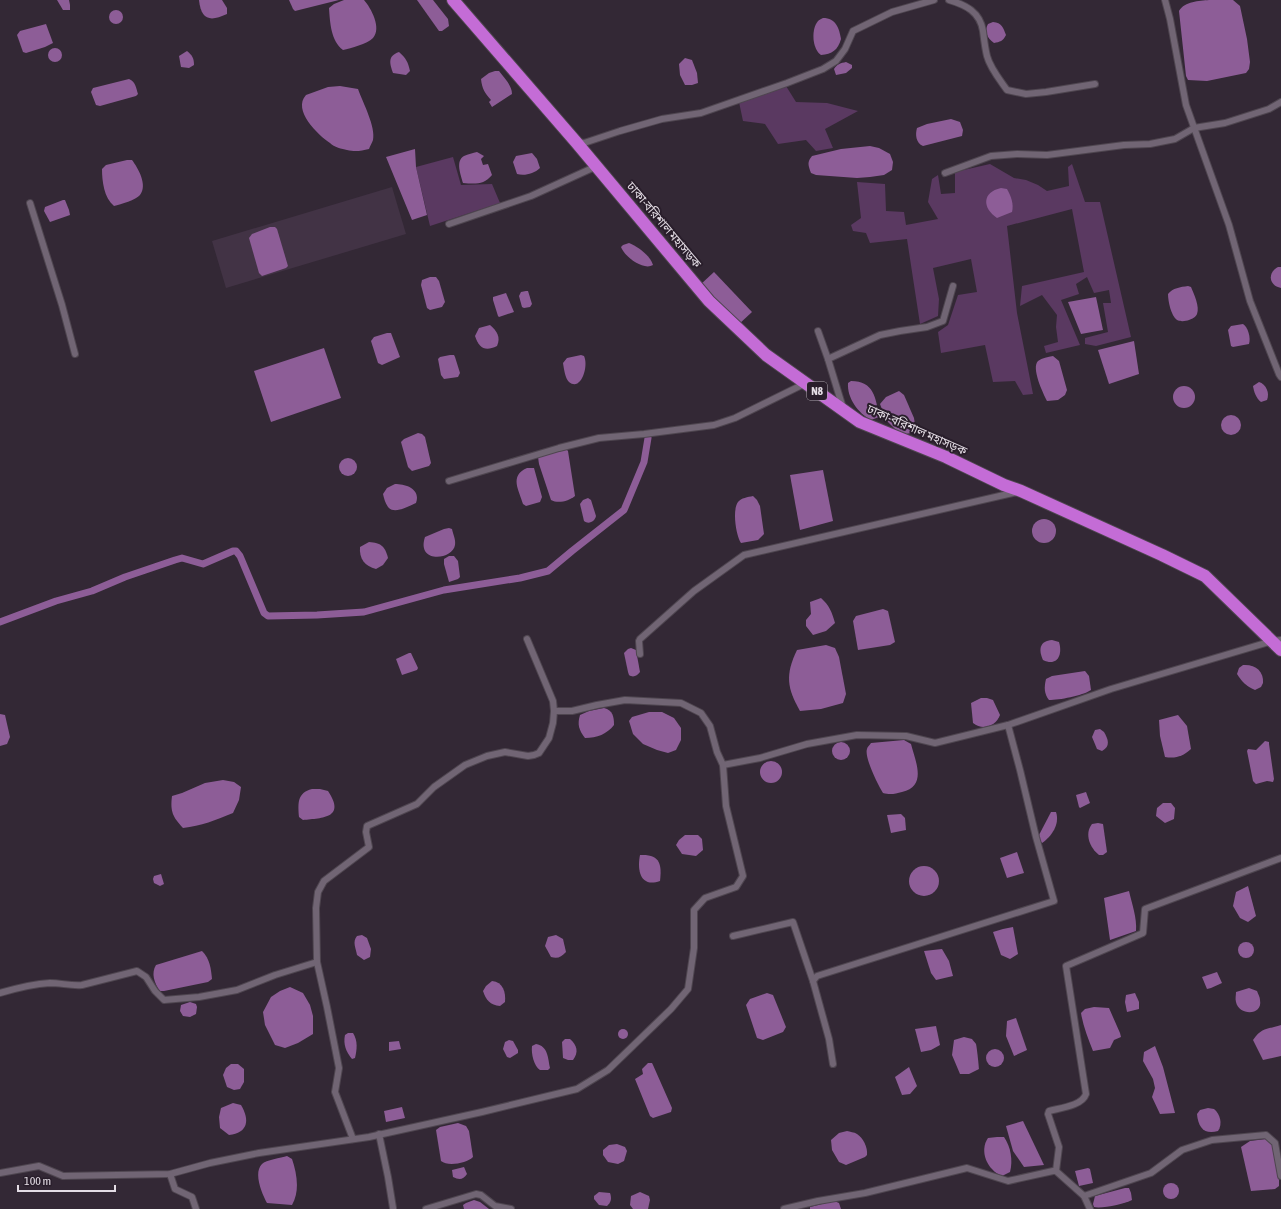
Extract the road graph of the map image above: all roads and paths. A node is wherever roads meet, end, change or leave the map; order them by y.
1 (453, 0) edge
2 (934, 0) edge
3 (949, 0) edge
4 (1165, 0) edge
5 (1095, 84) dead end
6 (1281, 102) edge
7 (1194, 128) junction
8 (576, 142) junction
9 (596, 166) junction
10 (945, 173) dead end
11 (30, 203) dead end
12 (449, 224) dead end
13 (953, 286) dead end
14 (818, 332) dead end
15 (75, 354) dead end
16 (828, 359) junction
17 (1281, 359) edge
18 (1274, 361) junction
19 (1281, 377) edge
20 (806, 383) junction
21 (846, 412) junction
22 (449, 481) dead end
23 (1021, 491) junction
24 (527, 639) dead end
25 (1277, 640) edge
26 (1281, 650) edge
27 (640, 654) dead end
28 (554, 711) junction
29 (1008, 725) junction
30 (723, 765) junction
31 (1281, 858) edge
32 (733, 936) dead end
33 (317, 962) junction
34 (813, 981) junction
35 (0, 993) edge
36 (834, 1064) dead end
37 (379, 1134) junction
38 (353, 1139) junction
39 (1056, 1171) junction
40 (0, 1173) edge
41 (170, 1174) junction
42 (1281, 1176) edge
43 (1084, 1196) junction
44 (196, 1209) edge
45 (393, 1209) edge
46 (426, 1209) edge
47 (511, 1209) edge
48 (784, 1209) edge
49 (1090, 1209) edge

1 - 8 highway, ঢাকা-বরিশাল মহাসড়ক / N8
2 - 8 street
3 - 5 street
4 - 7 street
6 - 7 street
7 - 10 street
7 - 18 street
8 - 9 highway, ঢাকা-বরিশাল মহাসড়ক / N8
9 - 12 street
9 - 20 highway, ঢাকা-বরিশাল মহাসড়ক / N8
11 - 15 street
13 - 16 street
14 - 16 street
16 - 21 street
17 - 18 street
18 - 19 street
20 - 21 highway, ঢাকা-বরিশাল মহাসড়ক / N8
20 - 22 street
21 - 23 highway, ঢাকা-বরিশাল মহাসড়ক / N8
23 - 25 highway, ঢাকা-বরিশাল মহাসড়ক / N8
23 - 27 street
24 - 28 street
25 - 26 highway, ঢাকা-বরিশাল মহাসড়ক / N8
25 - 29 street
28 - 30 street
28 - 33 street
29 - 30 street
29 - 34 street
30 - 37 street
31 - 39 street
32 - 34 street
33 - 35 street
33 - 38 street
34 - 36 street
37 - 38 street
37 - 45 street
38 - 41 street
39 - 43 street
39 - 48 street
40 - 41 street
41 - 44 street
42 - 43 street
43 - 49 street
46 - 47 street

